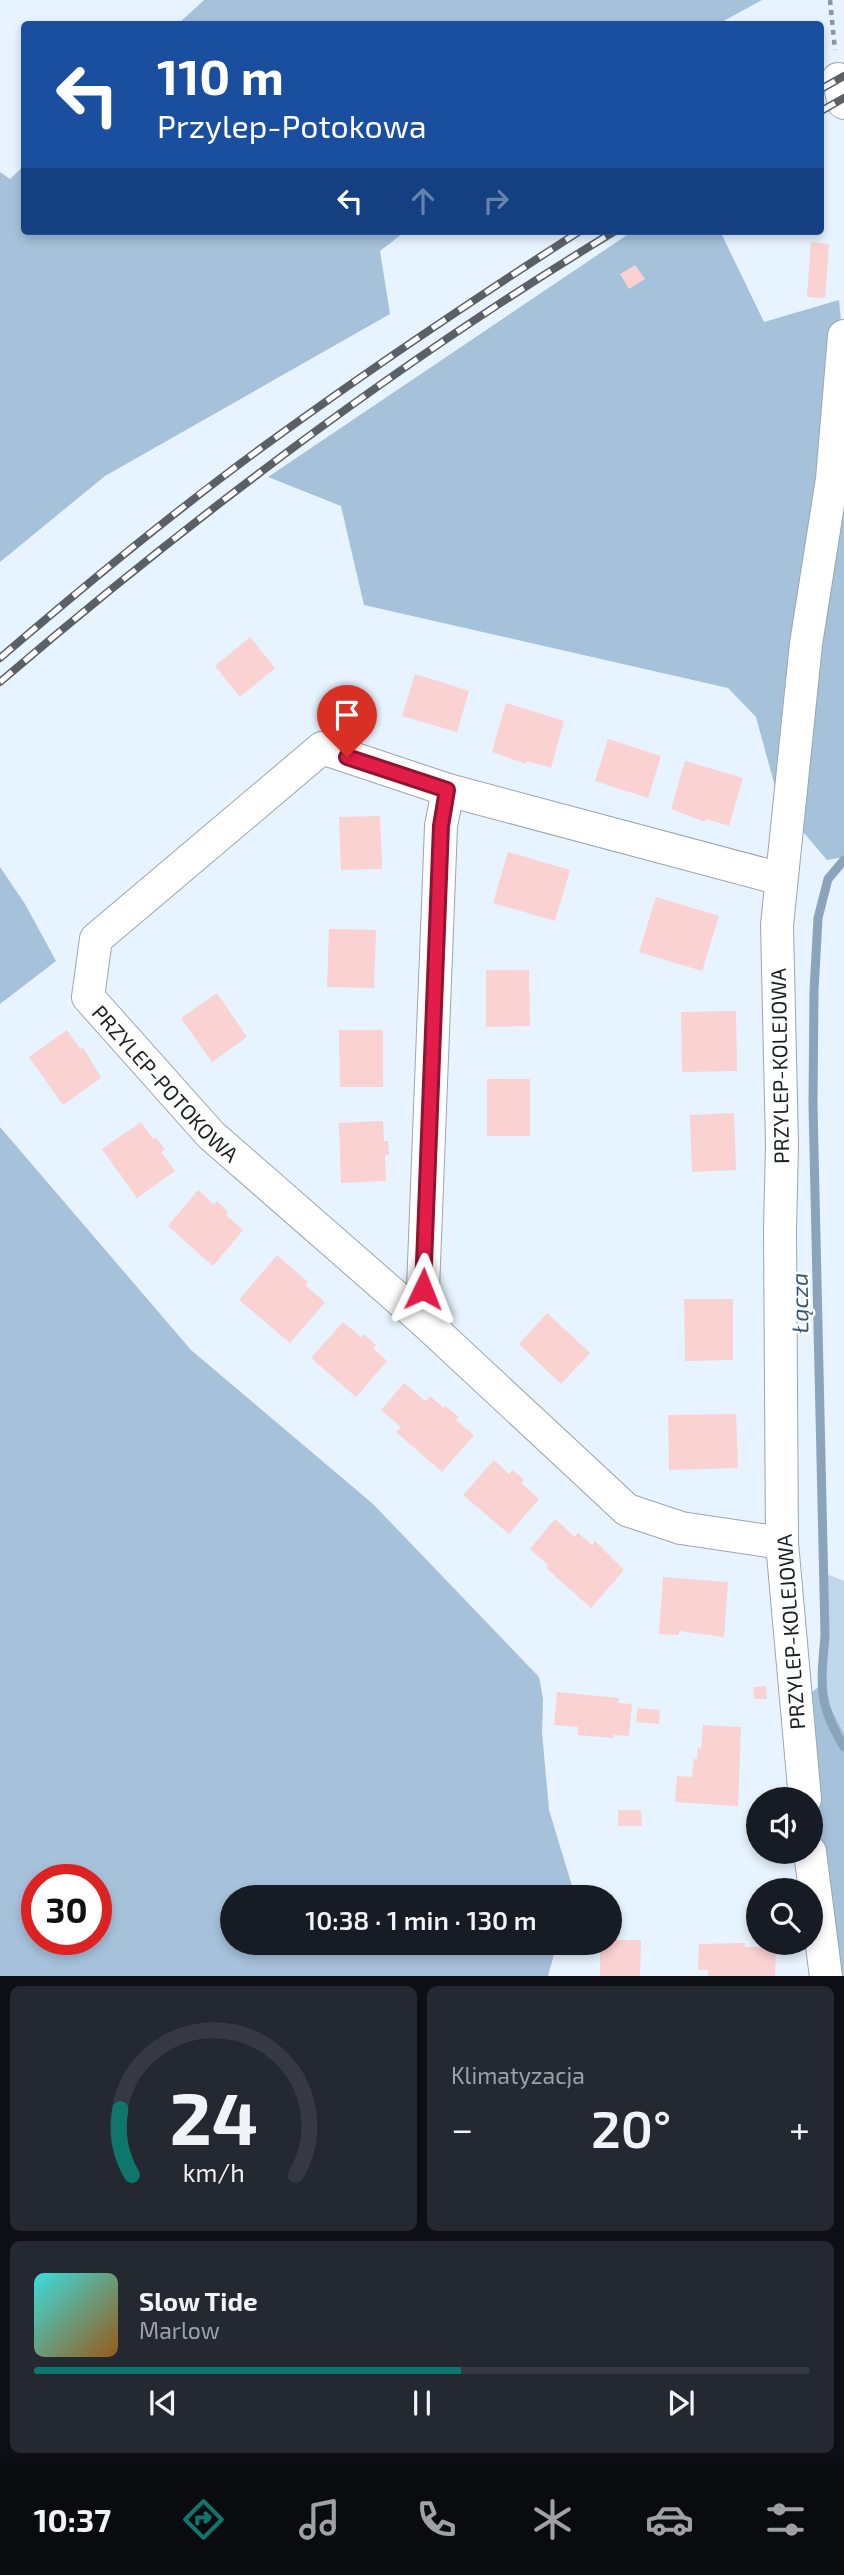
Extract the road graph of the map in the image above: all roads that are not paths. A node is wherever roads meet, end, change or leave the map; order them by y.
1 (844, 336) edge
2 (447, 790) junction
3 (781, 879) junction
4 (425, 1322) junction
5 (782, 1543) junction
6 (803, 1787) edge
7 (812, 1864) edge
8 (826, 1976) edge

1 - 3 street, PRZYLEP-KOLEJOWA
2 - 3 street, PRZYLEP-POTOKOWA
2 - 4 street
2 - 4 street, PRZYLEP-POTOKOWA
3 - 5 street, PRZYLEP-KOLEJOWA
4 - 5 street, PRZYLEP-POTOKOWA
5 - 6 street, PRZYLEP-KOLEJOWA
7 - 8 street

